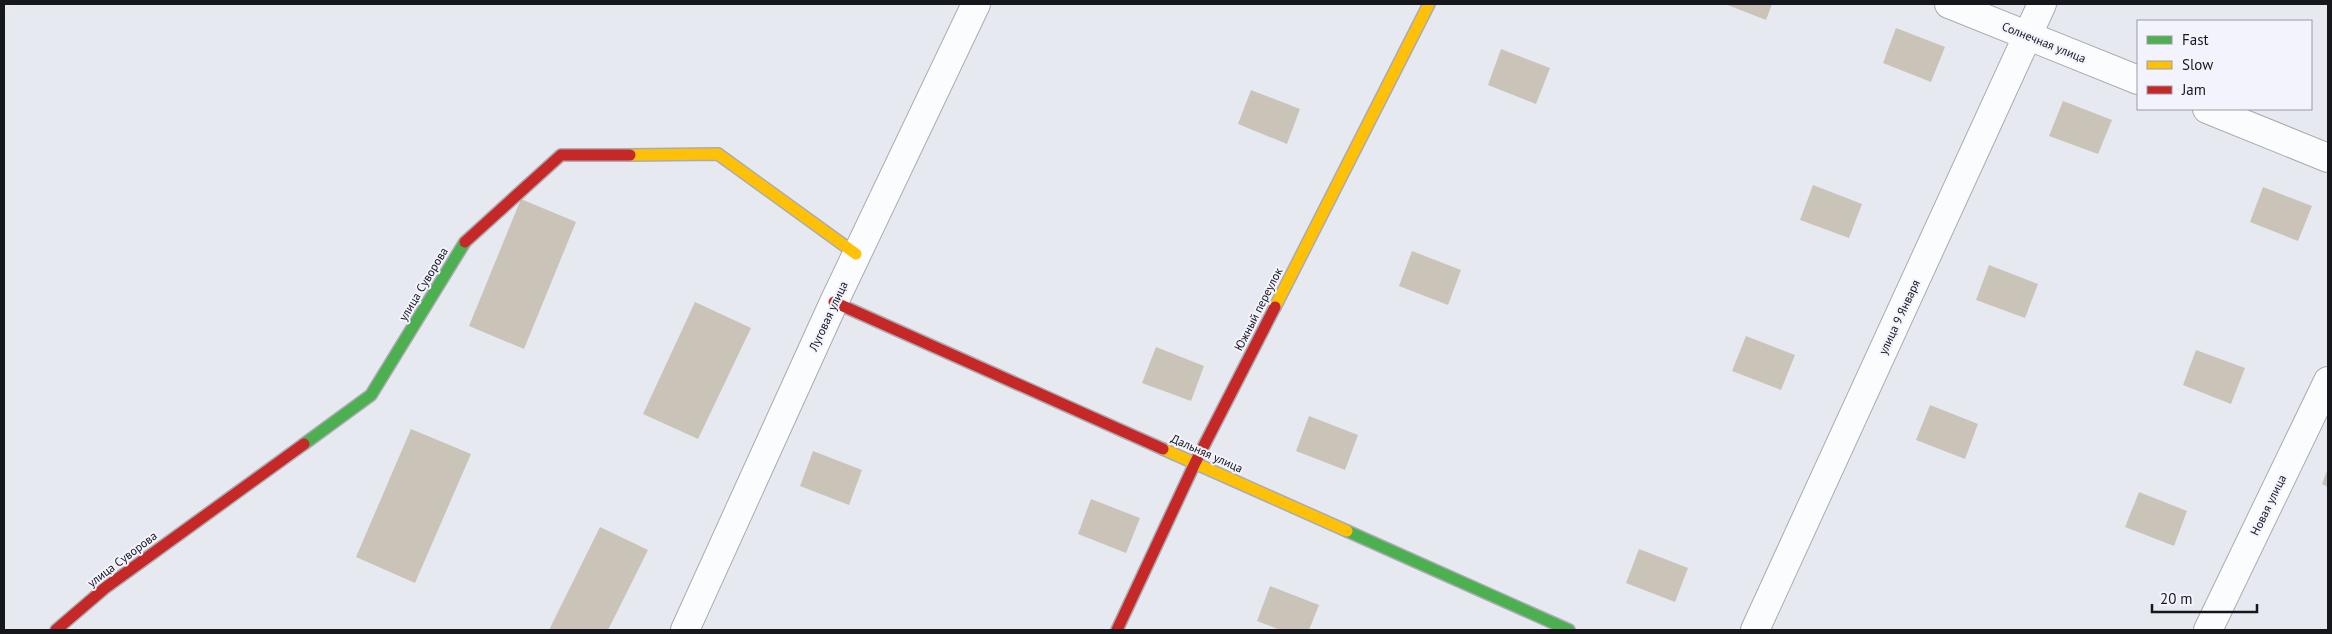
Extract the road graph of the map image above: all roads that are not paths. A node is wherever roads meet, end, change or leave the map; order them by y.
1 (976, 4) edge
2 (1429, 4) edge
3 (1949, 4) edge
4 (2042, 4) edge
5 (2028, 35) junction
6 (2137, 80) edge
7 (2209, 110) edge
8 (2328, 158) edge
9 (856, 254) junction
10 (834, 302) junction
11 (2328, 381) edge
12 (1195, 463) junction
13 (56, 630) edge
14 (685, 630) edge
15 (1117, 630) edge
16 (1569, 630) edge
17 (1755, 630) edge
18 (2208, 630) edge

1 - 9 street, Луговая улица
2 - 12 street, Южный переулок
3 - 5 street, Солнечная улица
4 - 5 street, улица 9 Января
5 - 6 street, Солнечная улица
5 - 17 street, улица 9 Января
7 - 8 street
9 - 10 street, Луговая улица
9 - 13 street, улица Суворова
10 - 12 street, Дальняя улица
10 - 14 street, Луговая улица
11 - 18 street, Новая улица
12 - 15 street, Южный переулок
12 - 16 street, Дальняя улица

